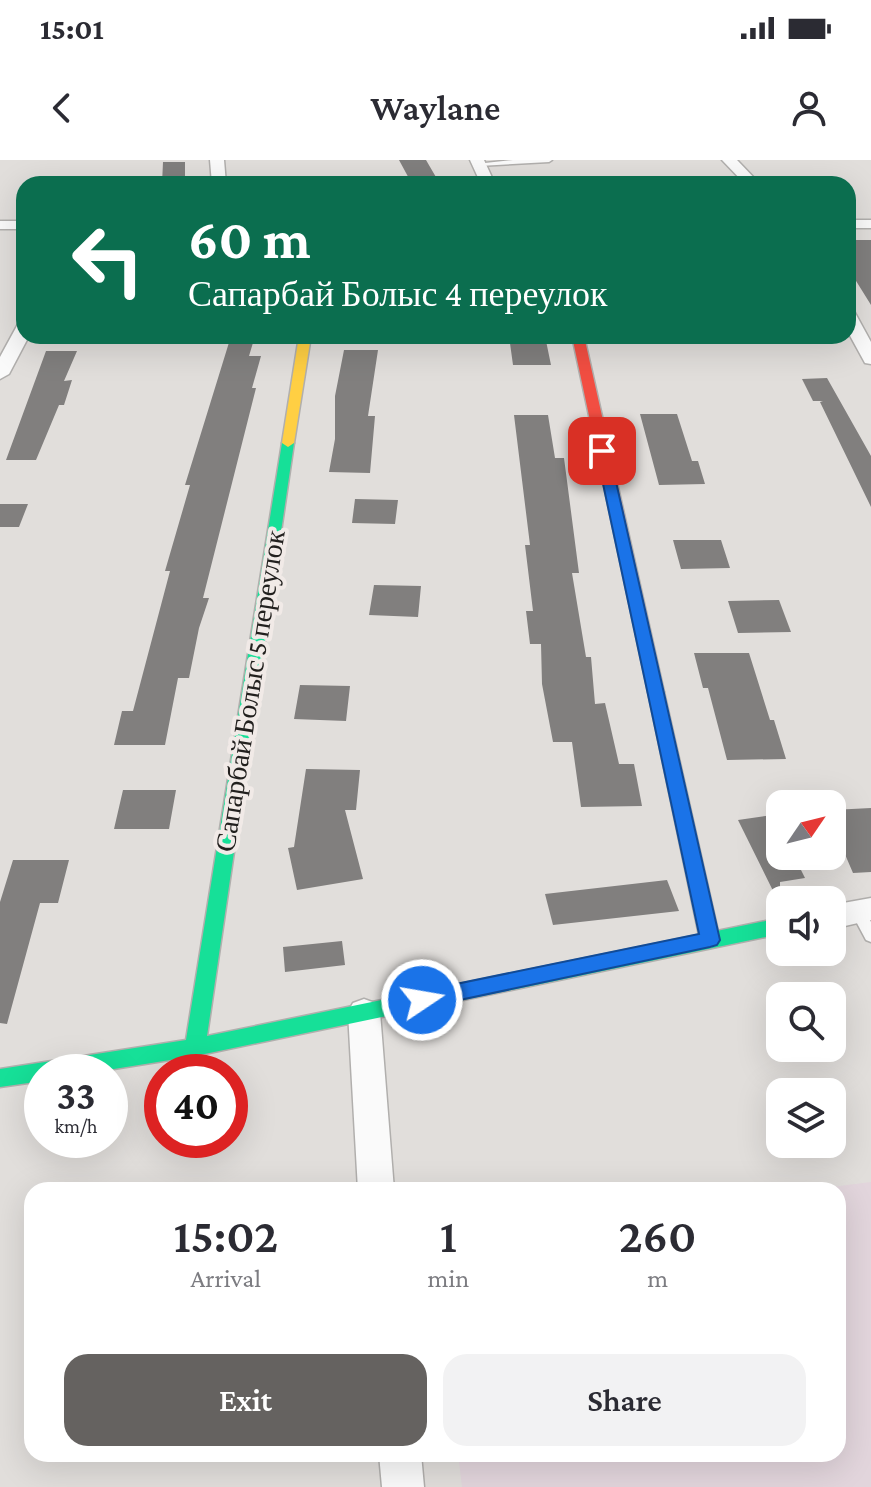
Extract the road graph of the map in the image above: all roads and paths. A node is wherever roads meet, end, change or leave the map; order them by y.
1 (549, 160) edge
2 (729, 160) edge
3 (478, 162) edge
4 (745, 176) edge
5 (856, 330) edge
6 (16, 343) edge
7 (304, 344) edge
8 (580, 344) edge
9 (871, 359) edge
10 (0, 374) edge
11 (766, 929) edge
12 (710, 940) junction
13 (364, 1012) junction
14 (195, 1047) junction
15 (0, 1078) edge
16 (375, 1182) edge
17 (401, 1462) edge
18 (403, 1487) edge

1 - 3 lane
2 - 4 street
5 - 9 street
6 - 10 street
7 - 14 street, Сапарбай Болыс 5 переулок
8 - 12 street
11 - 12 street
12 - 13 street
13 - 14 street
13 - 16 street
14 - 15 street
17 - 18 street

